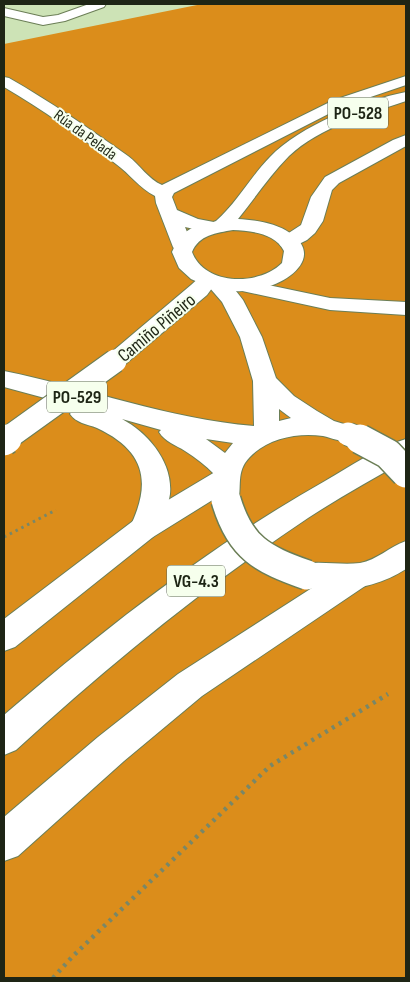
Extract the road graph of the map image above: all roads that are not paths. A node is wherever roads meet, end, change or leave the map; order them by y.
1 (100, 4) edge
2 (4, 12) edge
3 (406, 80) edge
4 (4, 81) edge
5 (406, 96) edge
6 (406, 140) edge
7 (262, 178) junction
8 (164, 193) junction
9 (169, 213) junction
10 (217, 226) junction
11 (264, 228) junction
12 (288, 242) junction
13 (183, 247) junction
14 (212, 281) junction
15 (261, 282) junction
16 (309, 300) junction
17 (406, 309) edge
18 (251, 337) junction
19 (4, 379) edge
20 (264, 381) junction
21 (4, 393) edge
22 (149, 419) junction
23 (337, 431) junction
24 (263, 434) junction
25 (4, 441) edge
26 (406, 448) edge
27 (406, 473) edge
28 (226, 484) junction
29 (143, 530) junction
30 (406, 553) edge
31 (354, 577) junction
32 (4, 637) edge
33 (4, 738) edge
34 (4, 842) edge

1 - 2 main road
3 - 8 main road
4 - 8 main road, Rúa da Pelada
5 - 7 main road, PO-528
6 - 12 main road
7 - 10 main road, PO-528
7 - 11 main road, PO-528
8 - 9 main road
9 - 10 main road
9 - 13 main road
10 - 11 main road
10 - 13 main road
11 - 12 main road
12 - 15 main road
13 - 14 main road
14 - 15 main road
14 - 18 main road
14 - 25 main road, Camiño Piñeiro, bridge
15 - 16 main road
15 - 16 main road
15 - 18 main road
16 - 17 main road
18 - 20 main road
19 - 22 main road, PO-529
20 - 23 main road
20 - 24 main road
21 - 29 main road
22 - 24 main road, PO-529
22 - 28 main road, PO-529
23 - 24 main road
23 - 27 main road, bridge
24 - 28 main road
26 - 33 main road, VG-4.3
28 - 29 main road
28 - 31 main road, bridge
29 - 32 main road
30 - 31 main road
31 - 34 main road

